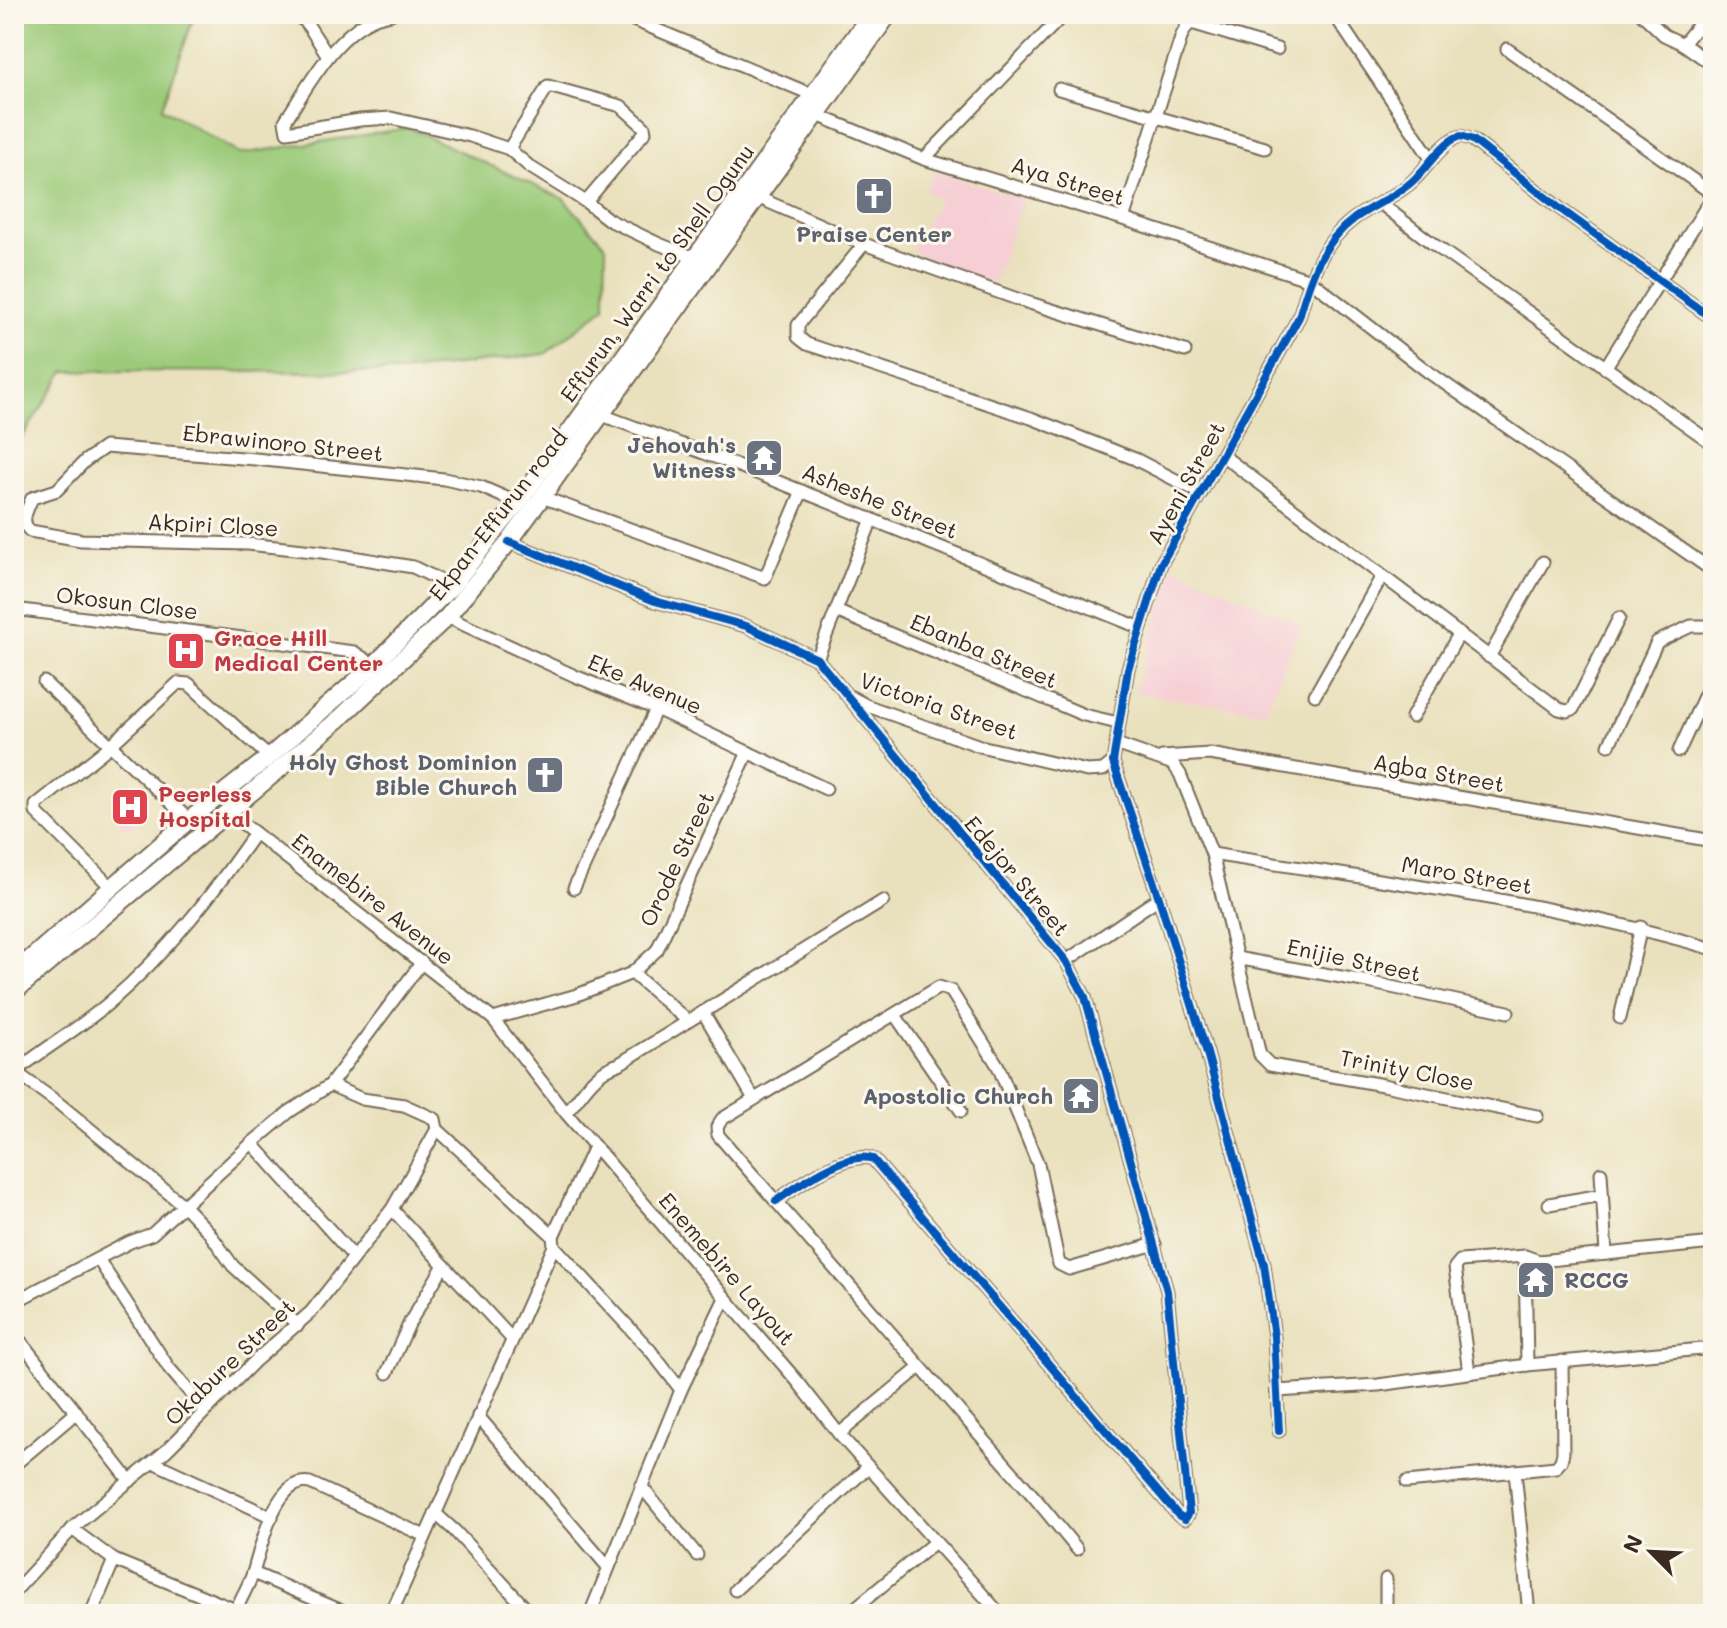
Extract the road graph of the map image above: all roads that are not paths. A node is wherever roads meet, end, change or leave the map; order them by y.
1 (294, 14) edge
2 (391, 14) edge
3 (619, 14) edge
4 (1064, 14) edge
5 (1334, 14) edge
6 (1642, 14) edge
7 (1707, 14) edge
8 (878, 17) edge
9 (1683, 44) junction
10 (1277, 49) dead end
11 (1507, 49) dead end
12 (328, 56) junction
13 (1713, 65) edge
14 (1059, 89) dead end
15 (813, 95) junction
16 (817, 115) junction
17 (1154, 116) junction
18 (1265, 148) dead end
19 (509, 149) junction
20 (924, 159) junction
21 (1432, 160) junction
22 (1713, 195) edge
23 (757, 197) junction
24 (586, 202) junction
25 (1380, 203) junction
26 (1123, 219) junction
27 (864, 244) junction
28 (695, 258) junction
29 (1310, 280) junction
30 (1660, 280) junction
31 (1713, 319) edge
32 (1185, 351) dead end
33 (1605, 368) junction
34 (602, 415) junction
35 (1713, 444) edge
36 (1222, 455) junction
37 (57, 490) joint
38 (802, 491) junction
39 (1201, 493) junction
40 (542, 497) junction
41 (518, 503) junction
42 (872, 519) junction
43 (509, 542) junction
44 (1543, 562) dead end
45 (1713, 571) edge
46 (1382, 576) junction
47 (452, 586) junction
48 (14, 609) edge
49 (836, 611) junction
50 (447, 617) junction
51 (1619, 618) dead end
52 (1141, 628) junction
53 (1713, 629) edge
54 (1459, 634) junction
55 (1489, 657) junction
56 (817, 659) junction
57 (374, 665) junction
58 (1713, 678) edge
59 (44, 682) dead end
60 (843, 693) junction
61 (1315, 695) dead end
62 (656, 709) junction
63 (1412, 717) dead end
64 (1118, 723) junction
65 (1116, 744) junction
66 (1609, 745) dead end
67 (110, 746) junction
68 (1679, 751) dead end
69 (748, 752) junction
70 (269, 757) junction
71 (1158, 757) junction
72 (1113, 762) junction
73 (826, 789) dead end
74 (228, 812) junction
75 (189, 820) junction
76 (255, 833) junction
77 (1713, 841) edge
78 (1212, 854) junction
79 (112, 888) junction
80 (574, 888) dead end
81 (1159, 898) junction
82 (883, 901) dead end
83 (1641, 927) junction
84 (1713, 949) edge
85 (1236, 958) junction
86 (1066, 961) junction
87 (422, 962) junction
88 (14, 973) edge
89 (632, 973) junction
90 (14, 992) edge
91 (703, 1012) junction
92 (1508, 1012) dead end
93 (895, 1015) junction
94 (1620, 1018) dead end
95 (493, 1019) junction
96 (688, 1021) junction
97 (15, 1072) edge
98 (330, 1085) junction
99 (754, 1099) junction
100 (961, 1111) dead end
101 (566, 1113) junction
102 (1537, 1116) dead end
103 (437, 1129) junction
104 (252, 1143) junction
105 (594, 1147) junction
106 (1601, 1173) dead end
107 (1602, 1195) junction
108 (776, 1201) junction
109 (1549, 1204) dead end
110 (183, 1205) junction
111 (392, 1209) junction
112 (553, 1241) junction
113 (1713, 1243) edge
114 (1155, 1244) junction
115 (1606, 1254) junction
116 (1525, 1256) junction
117 (354, 1257) junction
118 (98, 1259) junction
119 (444, 1265) junction
120 (725, 1298) junction
121 (14, 1302) edge
122 (298, 1325) junction
123 (14, 1333) edge
124 (512, 1339) junction
125 (1713, 1348) edge
126 (1562, 1361) junction
127 (1527, 1365) junction
128 (919, 1368) junction
129 (387, 1373) dead end
130 (1469, 1373) junction
131 (681, 1390) junction
132 (1276, 1391) junction
133 (205, 1410) junction
134 (77, 1412) junction
135 (478, 1416) junction
136 (1279, 1431) dead end
137 (839, 1434) junction
138 (153, 1462) junction
139 (14, 1465) edge
140 (867, 1468) junction
141 (1515, 1471) junction
142 (130, 1481) junction
143 (1407, 1482) dead end
144 (641, 1486) junction
145 (435, 1513) junction
146 (272, 1517) junction
147 (72, 1529) junction
148 (425, 1536) junction
149 (935, 1542) junction
150 (1077, 1549) dead end
151 (697, 1555) dead end
152 (114, 1560) junction
153 (608, 1567) junction
154 (253, 1573) junction
155 (1386, 1579) dead end
156 (735, 1590) dead end
157 (14, 1592) edge
158 (235, 1612) edge
159 (999, 1613) edge
160 (91, 1614) edge
161 (349, 1614) edge
162 (391, 1614) edge
163 (531, 1614) edge
164 (590, 1614) edge
165 (848, 1614) edge
166 (1386, 1614) edge
167 (1529, 1614) edge

1 - 12 street
2 - 12 street
3 - 15 street
4 - 20 street
5 - 21 street
6 - 9 street
7 - 9 street
8 - 15 main road, Effurun, Warri to Shell Ogunu
8 - 16 main road, Ekpan-Effurun road
9 - 13 street
10 - 17 street
11 - 22 street
12 - 19 street
14 - 17 street
15 - 28 main road, Effurun, Warri to Shell Ogunu
16 - 20 street, Aya Street
16 - 23 main road, Ekpan-Effurun road
17 - 18 street
17 - 26 street
19 - 24 street
19 - 24 street
20 - 26 street, Aya Street
21 - 25 street, Ayeni Street
21 - 30 street, Ayeni Street
22 - 30 street
23 - 27 street
23 - 34 main road, Ekpan-Effurun road
24 - 28 street
25 - 29 street, Ayeni Street
25 - 33 street
26 - 29 street, Aya Street
27 - 32 street
27 - 39 street
28 - 41 main road, Effurun, Warri to Shell Ogunu
29 - 36 street, Ayeni Street
29 - 45 street, Aya Street
30 - 31 street
30 - 33 street
33 - 35 street
34 - 38 street, Asheshe Street
34 - 40 main road, Ekpan-Effurun road
36 - 39 street, Ayeni Street
36 - 46 street
37 - 41 street, Ebrawinoro Street
37 - 47 street, Akpiri Close
38 - 40 street
38 - 42 street, Asheshe Street
39 - 52 street, Ayeni Street
40 - 43 main road, Ekpan-Effurun road
41 - 47 main road, Effurun, Warri to Shell Ogunu
42 - 49 street
42 - 52 street, Asheshe Street
43 - 50 main road, Ekpan-Effurun road
43 - 56 street, Edejor Street
44 - 55 street
46 - 54 street
46 - 61 street
47 - 57 main road, Effurun, Warri to Shell Ogunu
48 - 57 street, Okosun Close
49 - 56 street
49 - 64 street, Ebanba Street
50 - 62 street, Eke Avenue
50 - 74 main road, Ekpan-Effurun road
51 - 55 street
52 - 64 street, Ayeni Street
53 - 66 street
54 - 55 street
54 - 63 street
56 - 60 street, Edejor Street
57 - 70 main road, Effurun, Warri to Shell Ogunu
58 - 68 street
59 - 67 street
60 - 72 street, Victoria Street
60 - 86 street, Edejor Street
62 - 69 street, Eke Avenue
62 - 80 street
64 - 65 street, Ayeni Street
65 - 71 street
65 - 72 street, Ayeni Street
67 - 70 street
67 - 75 street
67 - 79 street
69 - 73 street, Eke Avenue
69 - 89 street, Orode Street
70 - 75 main road, Effurun, Warri to Shell Ogunu
71 - 77 street, Agba Street
71 - 78 street
72 - 81 street
74 - 76 street, Enamebire Avenue
74 - 90 main road, Ekpan-Effurun road
75 - 79 main road, Effurun, Warri to Shell Ogunu
76 - 87 street, Enamebire Avenue
76 - 97 street
78 - 83 street, Maro Street
78 - 85 street
79 - 88 main road, Effurun, Warri to Shell Ogunu
81 - 86 street
81 - 132 street
82 - 91 street
83 - 84 street, Maro Street
83 - 94 street
85 - 92 street, Enijie Street
85 - 102 street, Trinity Close
86 - 114 street, Edejor Street
87 - 95 street, Enamebire Avenue
87 - 98 street
89 - 95 street, Orode Street
89 - 96 street
91 - 96 street
91 - 99 street
93 - 99 street
93 - 100 street
93 - 114 street
95 - 101 street, Enemebire Layout
96 - 101 street
97 - 110 street
98 - 103 street
98 - 104 street
99 - 108 street
101 - 105 street, Enemebire Layout
103 - 111 street, Okabure Street
103 - 112 street
104 - 110 street
104 - 117 street
105 - 112 street
105 - 120 street, Enemebire Layout
106 - 107 street
107 - 109 street
107 - 115 street
108 - 114 street, Edejor Street
108 - 128 street
110 - 118 street
110 - 122 street
111 - 117 street, Okabure Street
111 - 119 street
112 - 124 street
112 - 131 street
113 - 115 street
115 - 116 street
116 - 127 street
116 - 130 street
117 - 122 street, Okabure Street
118 - 121 street
118 - 133 street
119 - 124 street
119 - 129 street
120 - 131 street
120 - 137 street, Enemebire Layout
122 - 133 street, Okabure Street
123 - 134 street
124 - 135 street
125 - 126 street
126 - 127 street
126 - 141 street
127 - 130 street
128 - 137 street
128 - 150 street
130 - 132 street
131 - 144 street
132 - 136 street
133 - 138 street, Okabure Street
134 - 139 street
134 - 142 street
135 - 145 street
135 - 153 street
137 - 140 street, Enemebire Layout
138 - 142 street, Okabure Street
138 - 146 street
140 - 149 street, Enemebire Layout
140 - 156 street
141 - 143 street
141 - 167 street
142 - 147 street, Okabure Street
144 - 151 street
144 - 153 street
145 - 148 street
145 - 163 street
146 - 148 street
146 - 154 street
147 - 152 street
147 - 157 street, Okabure Street
148 - 162 street
149 - 159 street, Enemebire Layout
149 - 165 street
152 - 158 street
152 - 160 street
153 - 164 street
154 - 158 street
154 - 161 street
155 - 166 street

